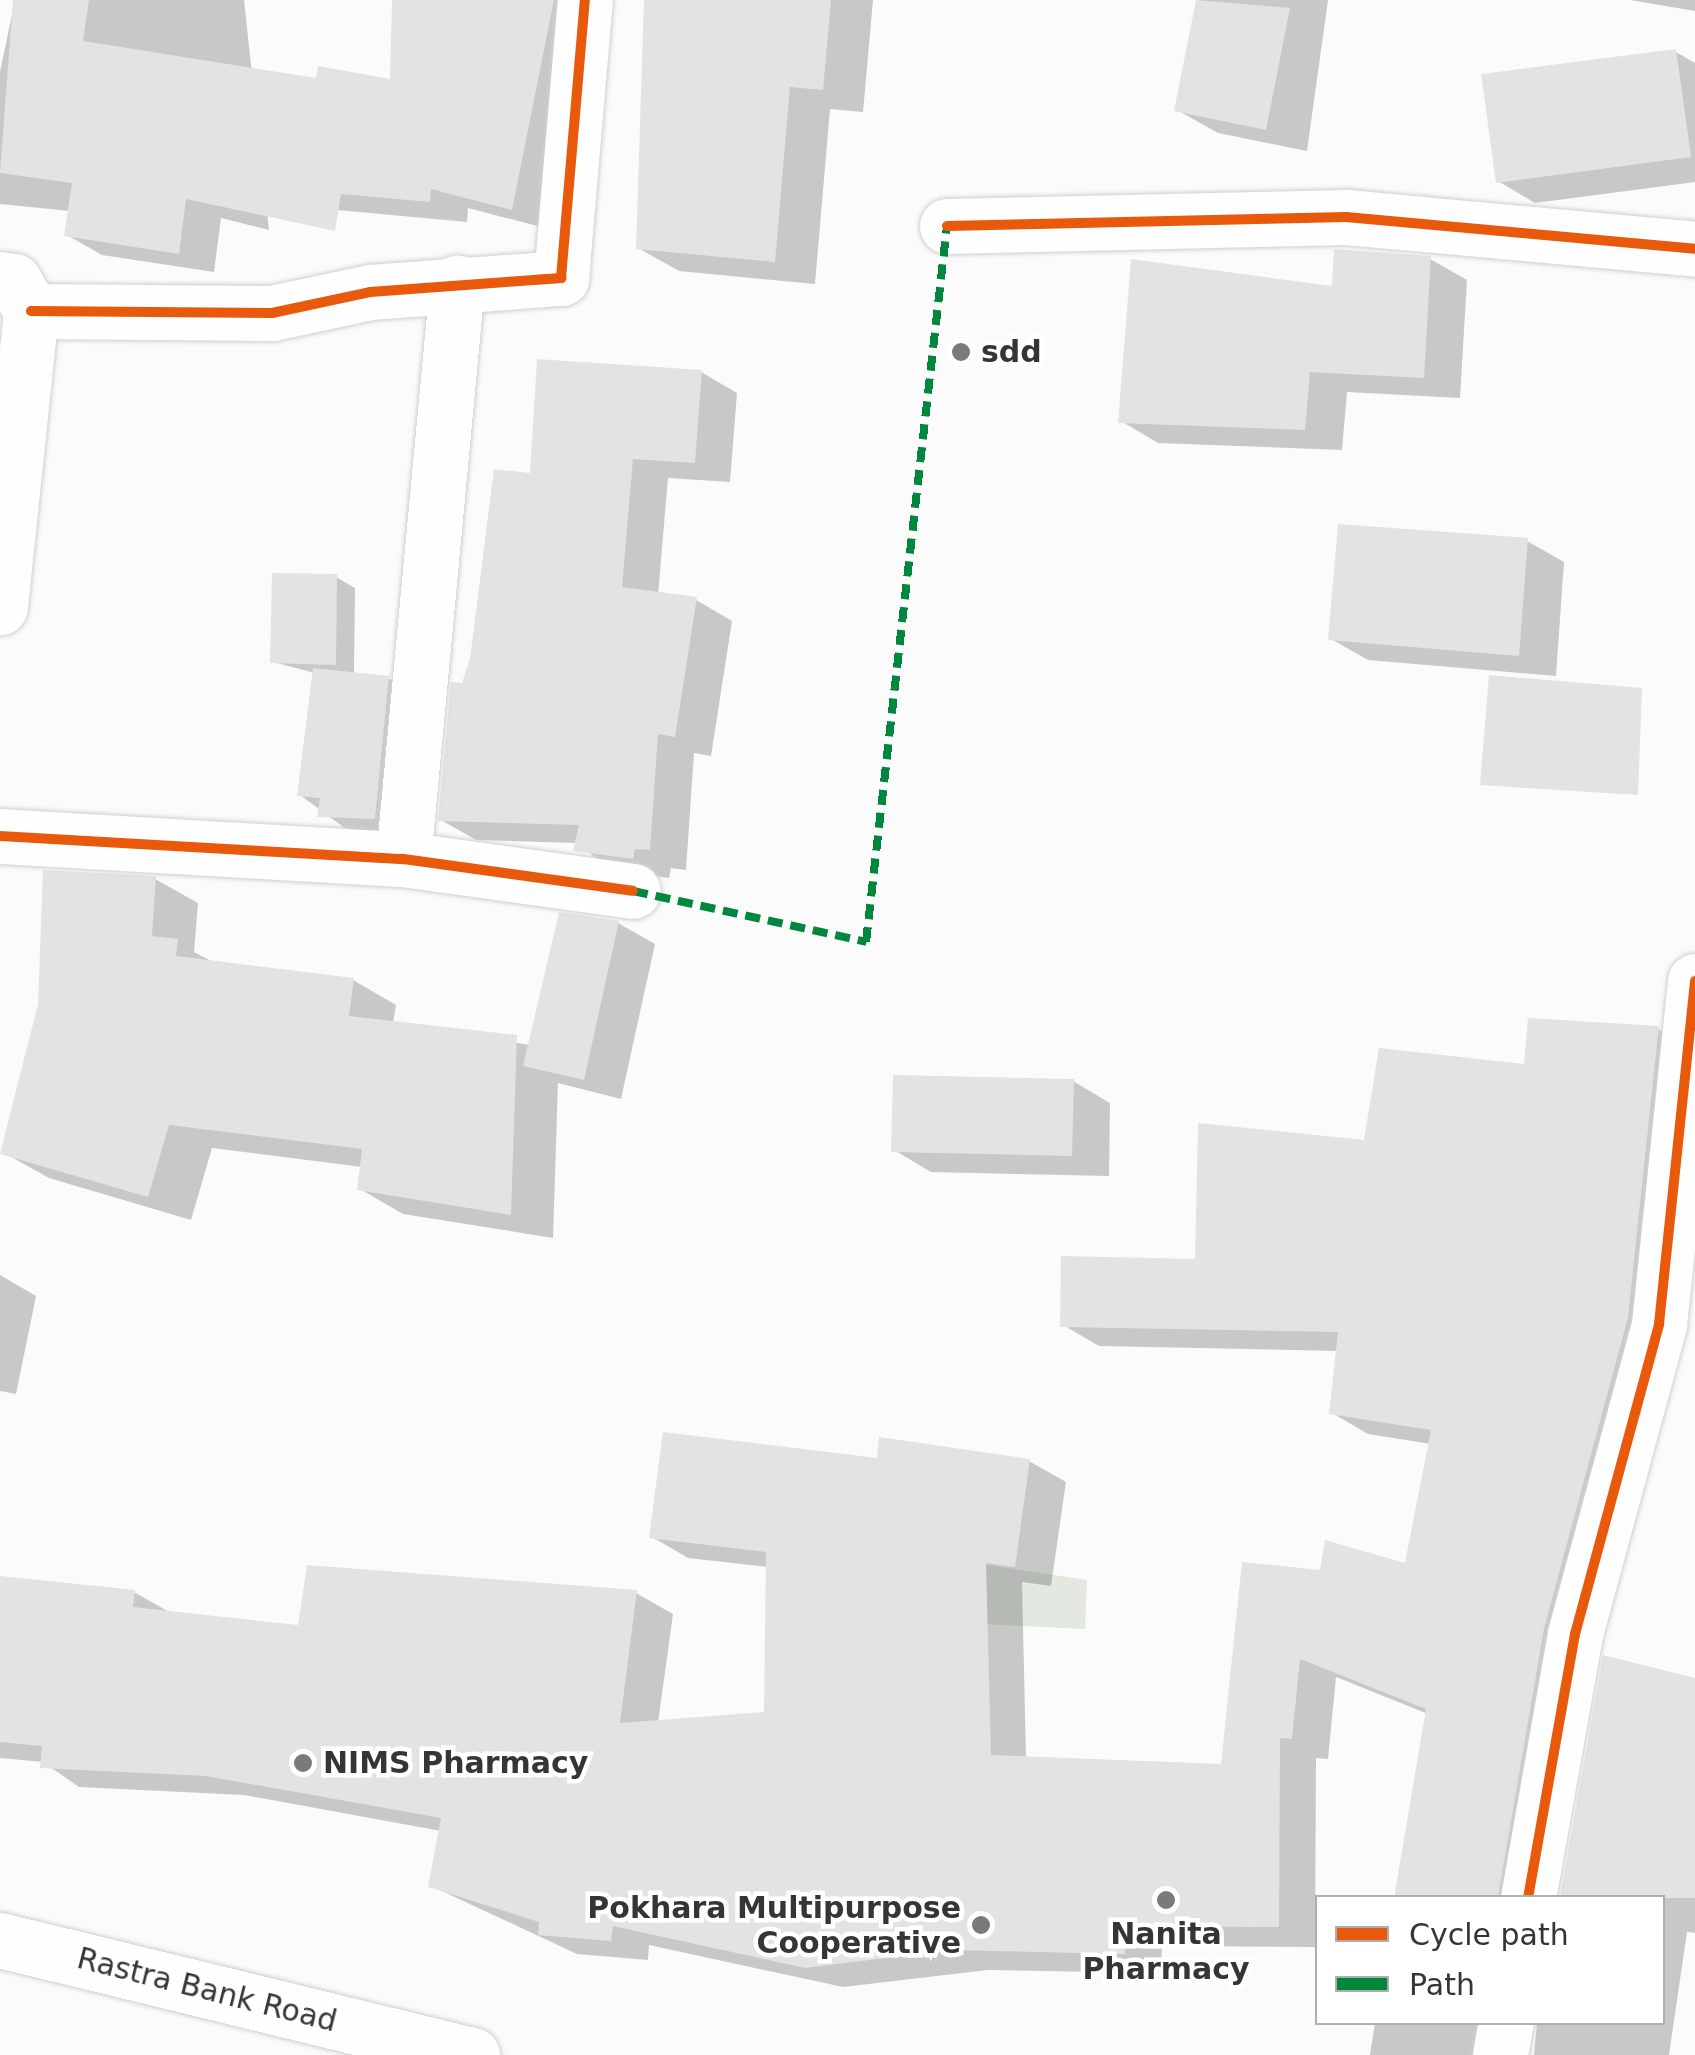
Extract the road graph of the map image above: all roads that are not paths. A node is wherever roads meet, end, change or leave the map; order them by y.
1 (585, 0) edge
2 (947, 226) dead end
3 (1695, 249) edge
4 (457, 283) junction
5 (15, 295) edge
6 (0, 607) edge
7 (0, 836) edge
8 (403, 859) junction
9 (633, 890) dead end
10 (1695, 982) edge
11 (1694, 1016) edge
12 (1677, 1325) edge
13 (1529, 1895) edge
14 (0, 1940) edge
15 (1505, 2025) edge
16 (472, 2055) edge
17 (1500, 2055) edge

1 - 4 street
2 - 3 street
4 - 5 street
4 - 8 street
5 - 6 street
7 - 8 street
8 - 9 street
10 - 11 street
11 - 12 street
12 - 13 street
14 - 16 street, Rastra Bank Road
15 - 17 street

